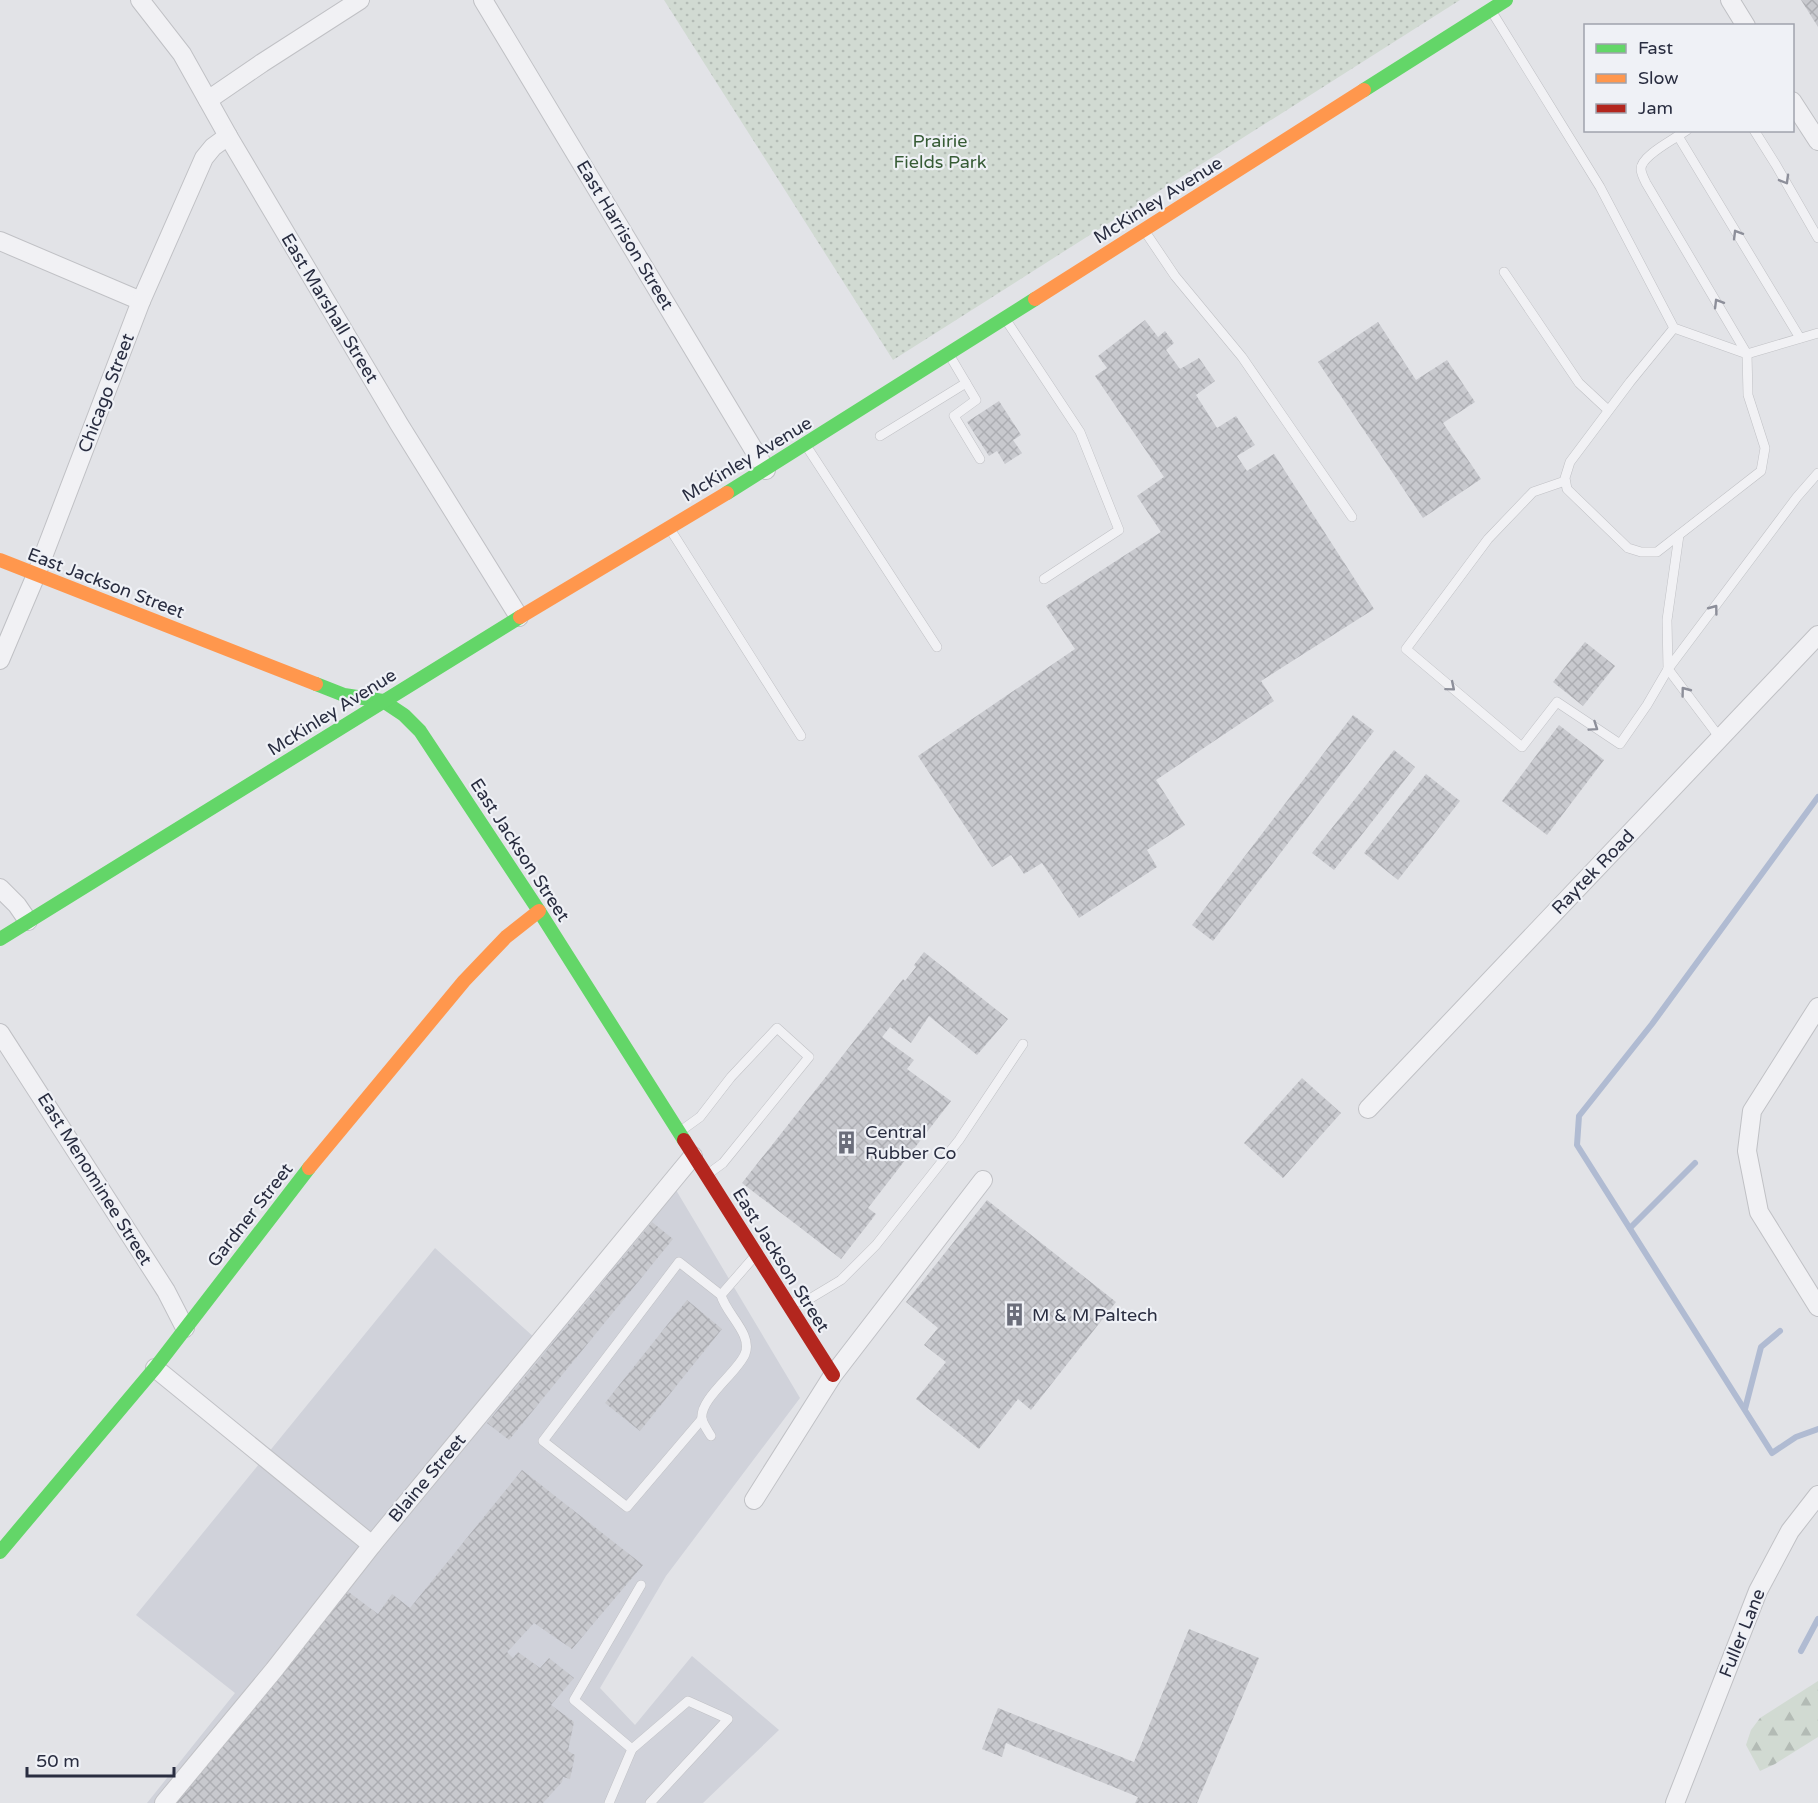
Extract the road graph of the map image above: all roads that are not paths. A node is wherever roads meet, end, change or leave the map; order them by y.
1 (140, 0) edge
2 (360, 0) edge
3 (483, 0) edge
4 (1506, 0) edge
5 (1730, 0) edge
6 (1491, 10) junction
7 (1745, 24) edge
8 (208, 100) junction
9 (1794, 103) edge
10 (1755, 132) edge
11 (1683, 133) edge
12 (228, 136) junction
13 (1818, 141) edge
14 (1144, 230) junction
15 (1818, 238) edge
16 (0, 241) edge
17 (1504, 272) dead end
18 (141, 301) junction
19 (1005, 318) junction
20 (1674, 328) junction
21 (1818, 333) edge
22 (1800, 338) junction
23 (949, 354) junction
24 (1747, 354) junction
25 (966, 383) junction
26 (1608, 410) junction
27 (880, 436) dead end
28 (806, 445) junction
29 (980, 459) dead end
30 (766, 470) junction
31 (1818, 474) edge
32 (1565, 481) junction
33 (1352, 517) dead end
34 (669, 527) junction
35 (1679, 535) junction
36 (0, 560) edge
37 (36, 575) junction
38 (1044, 579) dead end
39 (519, 617) junction
40 (1818, 635) edge
41 (937, 647) dead end
42 (0, 660) edge
43 (1668, 669) junction
44 (383, 701) junction
45 (801, 736) dead end
46 (1720, 738) junction
47 (0, 888) edge
48 (540, 911) junction
49 (28, 921) junction
50 (0, 939) edge
51 (1818, 1007) edge
52 (0, 1033) edge
53 (1023, 1044) dead end
54 (1368, 1109) dead end
55 (678, 1133) junction
56 (693, 1156) junction
57 (706, 1176) junction
58 (982, 1180) dead end
59 (756, 1255) junction
60 (721, 1296) junction
61 (787, 1304) junction
62 (1818, 1307) edge
63 (185, 1328) junction
64 (155, 1368) junction
65 (833, 1375) junction
66 (702, 1419) junction
67 (711, 1436) dead end
68 (1818, 1495) edge
69 (754, 1500) dead end
70 (372, 1545) junction
71 (0, 1552) edge
72 (641, 1585) dead end
73 (632, 1749) junction
74 (164, 1803) edge
75 (609, 1803) edge
76 (650, 1803) edge
77 (1675, 1803) edge

1 - 8 street, East Marshall Street
2 - 8 street
3 - 30 street, East Harrison Street
4 - 6 street, McKinley Avenue
5 - 7 street
6 - 14 street, McKinley Avenue
6 - 20 lane
8 - 12 street, East Marshall Street
9 - 13 street
10 -> 15 lane
22 -> 11 lane
24 -> 11 lane
12 - 18 street, Chicago Street
12 - 39 street, East Marshall Street
14 - 19 street, McKinley Avenue
14 - 33 lane
16 - 18 street
17 - 26 lane
18 - 37 street, Chicago Street
19 - 23 street, McKinley Avenue
19 - 38 lane
20 - 24 lane
20 - 26 lane
21 - 22 lane
22 - 24 lane
23 - 25 lane
23 - 28 street, McKinley Avenue
24 - 35 lane
25 - 27 lane
25 - 29 lane
26 - 32 lane
28 - 30 street, McKinley Avenue
28 - 41 lane
30 - 34 street, McKinley Avenue
43 -> 31 lane
32 - 35 lane
32 -> 43 lane
34 - 39 street, McKinley Avenue
34 - 45 lane
35 - 43 lane
36 - 37 street, East Jackson Street
37 - 42 street, Chicago Street
37 - 44 street, East Jackson Street
39 - 44 street, McKinley Avenue
40 - 46 street, Raytek Road
46 -> 43 lane
44 - 48 street, East Jackson Street
44 - 49 street, McKinley Avenue
46 - 54 street, Raytek Road
47 - 49 street
48 - 55 street, East Jackson Street
48 - 63 street, Gardner Street
49 - 50 street, McKinley Avenue
51 - 62 street
52 - 63 street, East Menominee Street
53 - 61 lane
55 - 56 street, East Jackson Street
55 - 57 lane
56 - 57 street, East Jackson Street
56 - 70 street, Blaine Street
57 - 59 street, East Jackson Street
58 - 65 street
59 - 60 lane
59 - 61 street, East Jackson Street
60 - 66 lane
60 - 66 lane
61 - 65 street, East Jackson Street
63 - 64 street, Gardner Street
64 - 70 street
64 - 71 street, Gardner Street
65 - 69 street
66 - 67 lane
68 - 77 street, Fuller Lane
70 - 74 street, Blaine Street
72 - 73 lane
73 - 75 lane
73 - 76 lane

